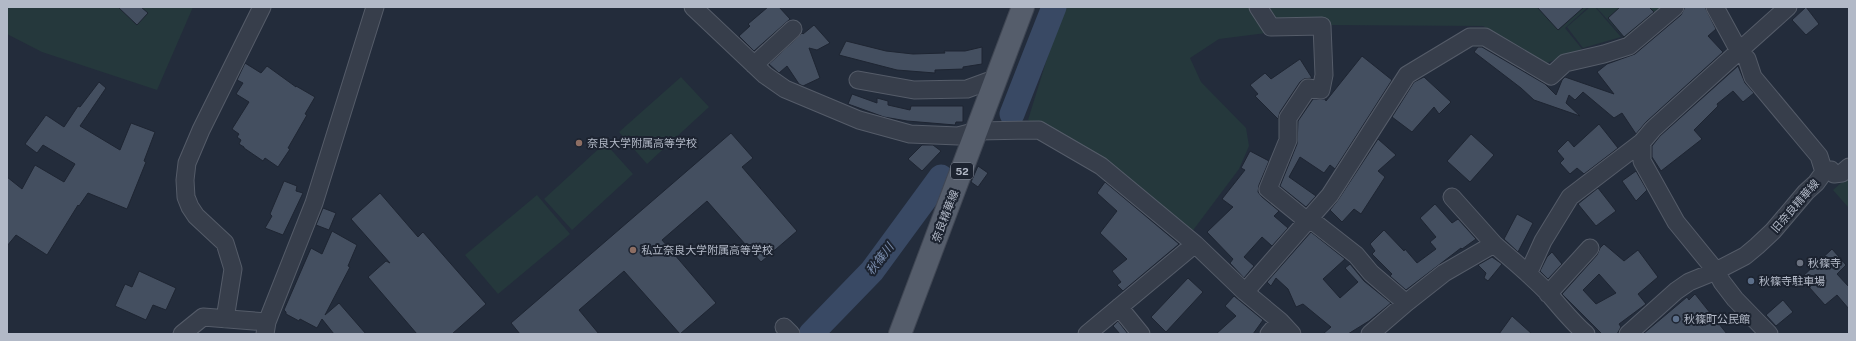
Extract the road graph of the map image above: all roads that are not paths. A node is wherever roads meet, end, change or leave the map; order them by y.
1 (262, 7) edge
2 (375, 7) edge
3 (692, 7) edge
4 (1023, 7) edge
5 (1258, 7) edge
6 (1675, 7) edge
7 (1715, 7) edge
8 (1788, 7) edge
9 (793, 29) dead end
10 (1739, 51) junction
11 (754, 65) junction
12 (997, 78) junction
13 (858, 80) dead end
14 (977, 132) junction
15 (1642, 142) junction
16 (1849, 167) edge
17 (1824, 172) junction
18 (1452, 197) dead end
19 (1308, 219) junction
20 (1195, 244) junction
21 (1494, 244) junction
22 (1590, 248) dead end
23 (1716, 271) junction
24 (1528, 274) junction
25 (1245, 292) junction
26 (1548, 294) junction
27 (1406, 303) junction
28 (1119, 307) junction
29 (224, 319) junction
30 (266, 328) edge
31 (1275, 328) edge
32 (182, 334) edge
33 (900, 334) edge
34 (1087, 334) edge
35 (1142, 334) edge
36 (1292, 334) edge
37 (1370, 334) edge
38 (1586, 334) edge
39 (1628, 334) edge
40 (1769, 334) edge

1 - 29 street
2 - 30 street
3 - 11 street
4 - 12 main road, 奈良精華線 / 52
5 - 19 street
6 - 19 street
7 - 10 street, 旧奈良精華線
8 - 10 street
9 - 11 street
10 - 15 street
10 - 17 street, 旧奈良精華線
11 - 14 street
12 - 13 street
12 - 14 main road, 奈良精華線 / 52
14 - 20 street
14 - 33 main road, 奈良精華線 / 52
15 - 23 street
15 - 24 street
16 - 17 street
17 - 23 street, 旧奈良精華線
18 - 21 street
19 - 25 street
19 - 27 street
20 - 25 street
20 - 28 street
21 - 24 street
21 - 27 street
22 - 26 street
23 - 39 street, 旧奈良精華線
23 - 40 street
24 - 26 street
25 - 31 street
26 - 38 street
27 - 37 street
28 - 34 street
28 - 35 street
29 - 30 street
29 - 32 street
31 - 36 street

